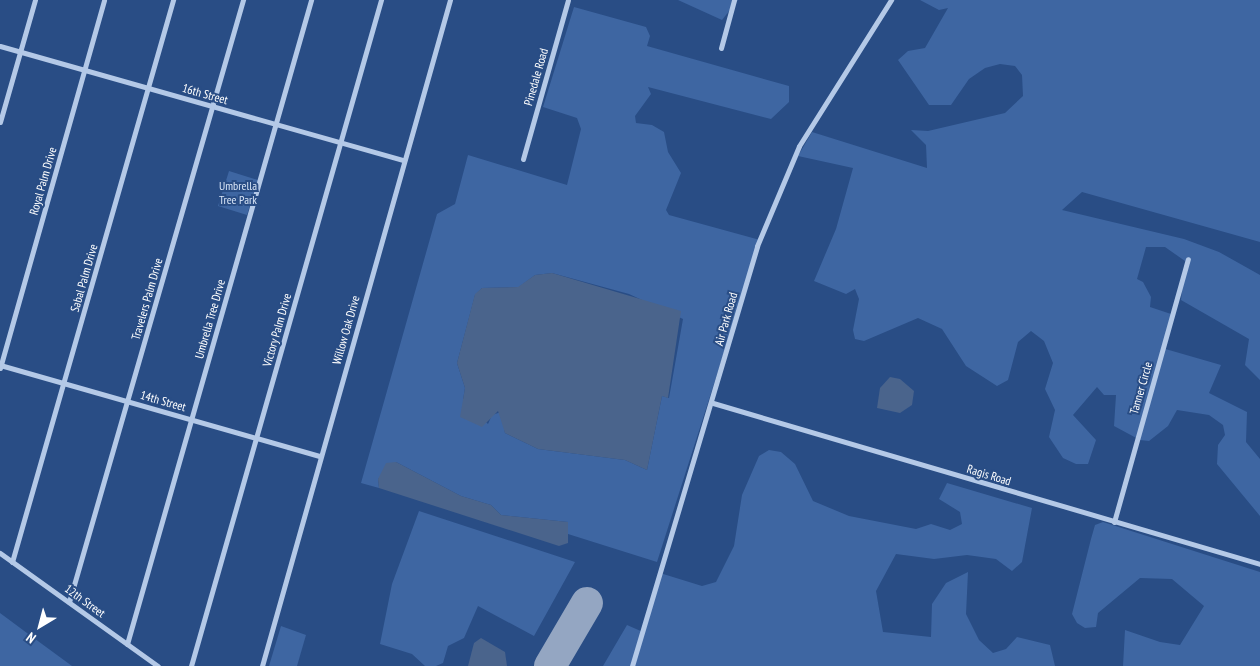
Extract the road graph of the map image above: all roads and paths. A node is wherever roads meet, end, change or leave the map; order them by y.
1 (35, 0) edge
2 (104, 0) edge
3 (174, 0) edge
4 (242, 0) edge
5 (312, 0) edge
6 (381, 0) edge
7 (450, 0) edge
8 (568, 0) edge
9 (734, 0) edge
10 (891, 0) edge
11 (0, 46) edge
12 (720, 48) dead end
13 (20, 52) junction
14 (84, 71) junction
15 (148, 89) junction
16 (212, 107) junction
17 (0, 122) edge
18 (276, 124) junction
19 (340, 143) junction
20 (523, 159) dead end
21 (404, 160) junction
22 (1188, 259) dead end
23 (0, 366) edge
24 (65, 383) junction
25 (128, 401) junction
26 (713, 403) junction
27 (192, 420) junction
28 (256, 438) junction
29 (320, 456) junction
30 (1114, 522) junction
31 (0, 553) edge
32 (12, 562) junction
33 (1260, 564) edge
34 (69, 602) junction
35 (127, 644) junction
36 (158, 666) edge
37 (191, 666) edge
38 (262, 666) edge
39 (632, 666) edge

1 - 13 street
2 - 14 street, Royal Palm Drive
3 - 15 street, Sabal Palm Drive
4 - 16 street, Travelers Palm Drive
5 - 18 street, Umbrella Tree Drive
6 - 19 street, Victory Palm Drive
7 - 21 street, Willow Oak Drive
8 - 20 street, Pinedale Road
9 - 12 street
10 - 26 street, Air Park Road
11 - 13 street, 16th Street
13 - 14 street, 16th Street
13 - 17 street
14 - 15 street, 16th Street
14 - 23 street, Royal Palm Drive
15 - 16 street, 16th Street
15 - 24 street, Sabal Palm Drive
16 - 18 street, 16th Street
16 - 25 street, Travelers Palm Drive
18 - 19 street, 16th Street
18 - 27 street, Umbrella Tree Drive
19 - 21 street, 16th Street
19 - 28 street, Victory Palm Drive
21 - 29 street, Willow Oak Drive
22 - 30 street, Tanner Circle
23 - 24 street, 14th Street
24 - 25 street, 14th Street
24 - 32 street, Sabal Palm Drive
25 - 27 street, 14th Street
25 - 34 street, Travelers Palm Drive
26 - 30 street, Ragis Road
26 - 39 street, Air Park Road
27 - 28 street, 14th Street
27 - 35 street, Umbrella Tree Drive
28 - 29 street, 14th Street
28 - 37 street, Victory Palm Drive
29 - 38 street, Willow Oak Drive
30 - 33 street, Ragis Road
31 - 32 street, 12th Street
32 - 34 street, 12th Street
34 - 35 street, 12th Street
35 - 36 street, 12th Street

